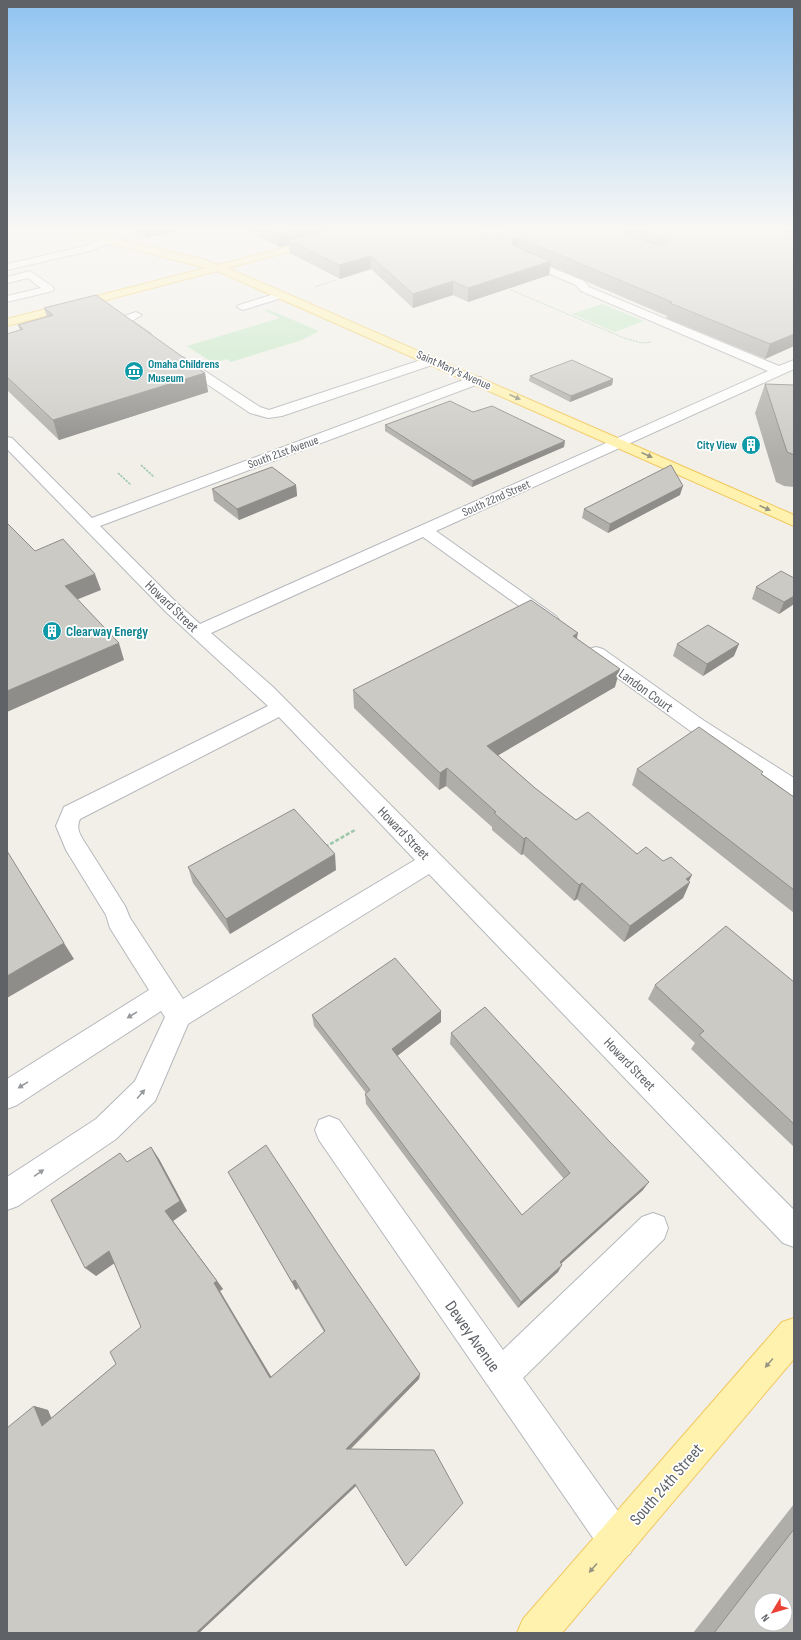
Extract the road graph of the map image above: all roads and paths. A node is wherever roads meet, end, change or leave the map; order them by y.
1 (78, 305) edge
2 (251, 305) edge
3 (303, 305) edge
4 (545, 305) edge
5 (623, 305) edge
6 (243, 307) dead end
7 (136, 315) dead end
8 (7, 323) edge
9 (154, 342) edge
10 (651, 342) dead end
11 (170, 353) edge
12 (432, 360) junction
13 (794, 364) edge
14 (779, 371) junction
15 (476, 380) junction
16 (7, 441) edge
17 (619, 443) junction
18 (141, 465) dead end
19 (118, 473) dead end
20 (154, 477) dead end
21 (132, 486) dead end
22 (794, 520) edge
23 (90, 524) junction
24 (424, 530) junction
25 (563, 630) edge
26 (198, 631) junction
27 (582, 643) edge
28 (281, 708) junction
29 (794, 788) edge
30 (356, 830) dead end
31 (322, 849) edge
32 (432, 861) junction
33 (172, 1005) junction
34 (7, 1095) edge
35 (329, 1130) dead end
36 (7, 1195) edge
37 (653, 1228) dead end
38 (794, 1232) edge
39 (794, 1334) edge
40 (501, 1376) junction
41 (617, 1541) junction
42 (537, 1633) edge

1 - 8 main road
2 - 6 street
3 - 12 main road, Saint Mary's Avenue
4 - 10 path
5 - 14 street
7 - 9 street
11 - 12 street
12 - 15 main road, Saint Mary's Avenue
13 - 14 street, South 22nd Street
14 - 17 street, South 22nd Street
15 -> 17 main road, Saint Mary's Avenue
15 - 23 street, South 21st Avenue
16 - 23 street, Howard Street
17 -> 22 main road, Saint Mary's Avenue
17 - 24 street, South 22nd Street
18 - 20 path
19 - 21 path
23 - 26 street, Howard Street
24 - 25 street
24 - 26 street, South 22nd Street
26 - 28 street, Howard Street
27 - 29 street, Landon Court
28 - 32 street, Howard Street
28 - 33 street
30 - 31 path
32 - 33 street
32 - 38 street, Howard Street
33 -> 34 street
36 -> 33 street
35 - 40 street, Dewey Avenue
37 - 40 street
39 -> 41 main road, South 24th Street
40 - 41 street, Dewey Avenue
41 -> 42 main road, South 24th Street

